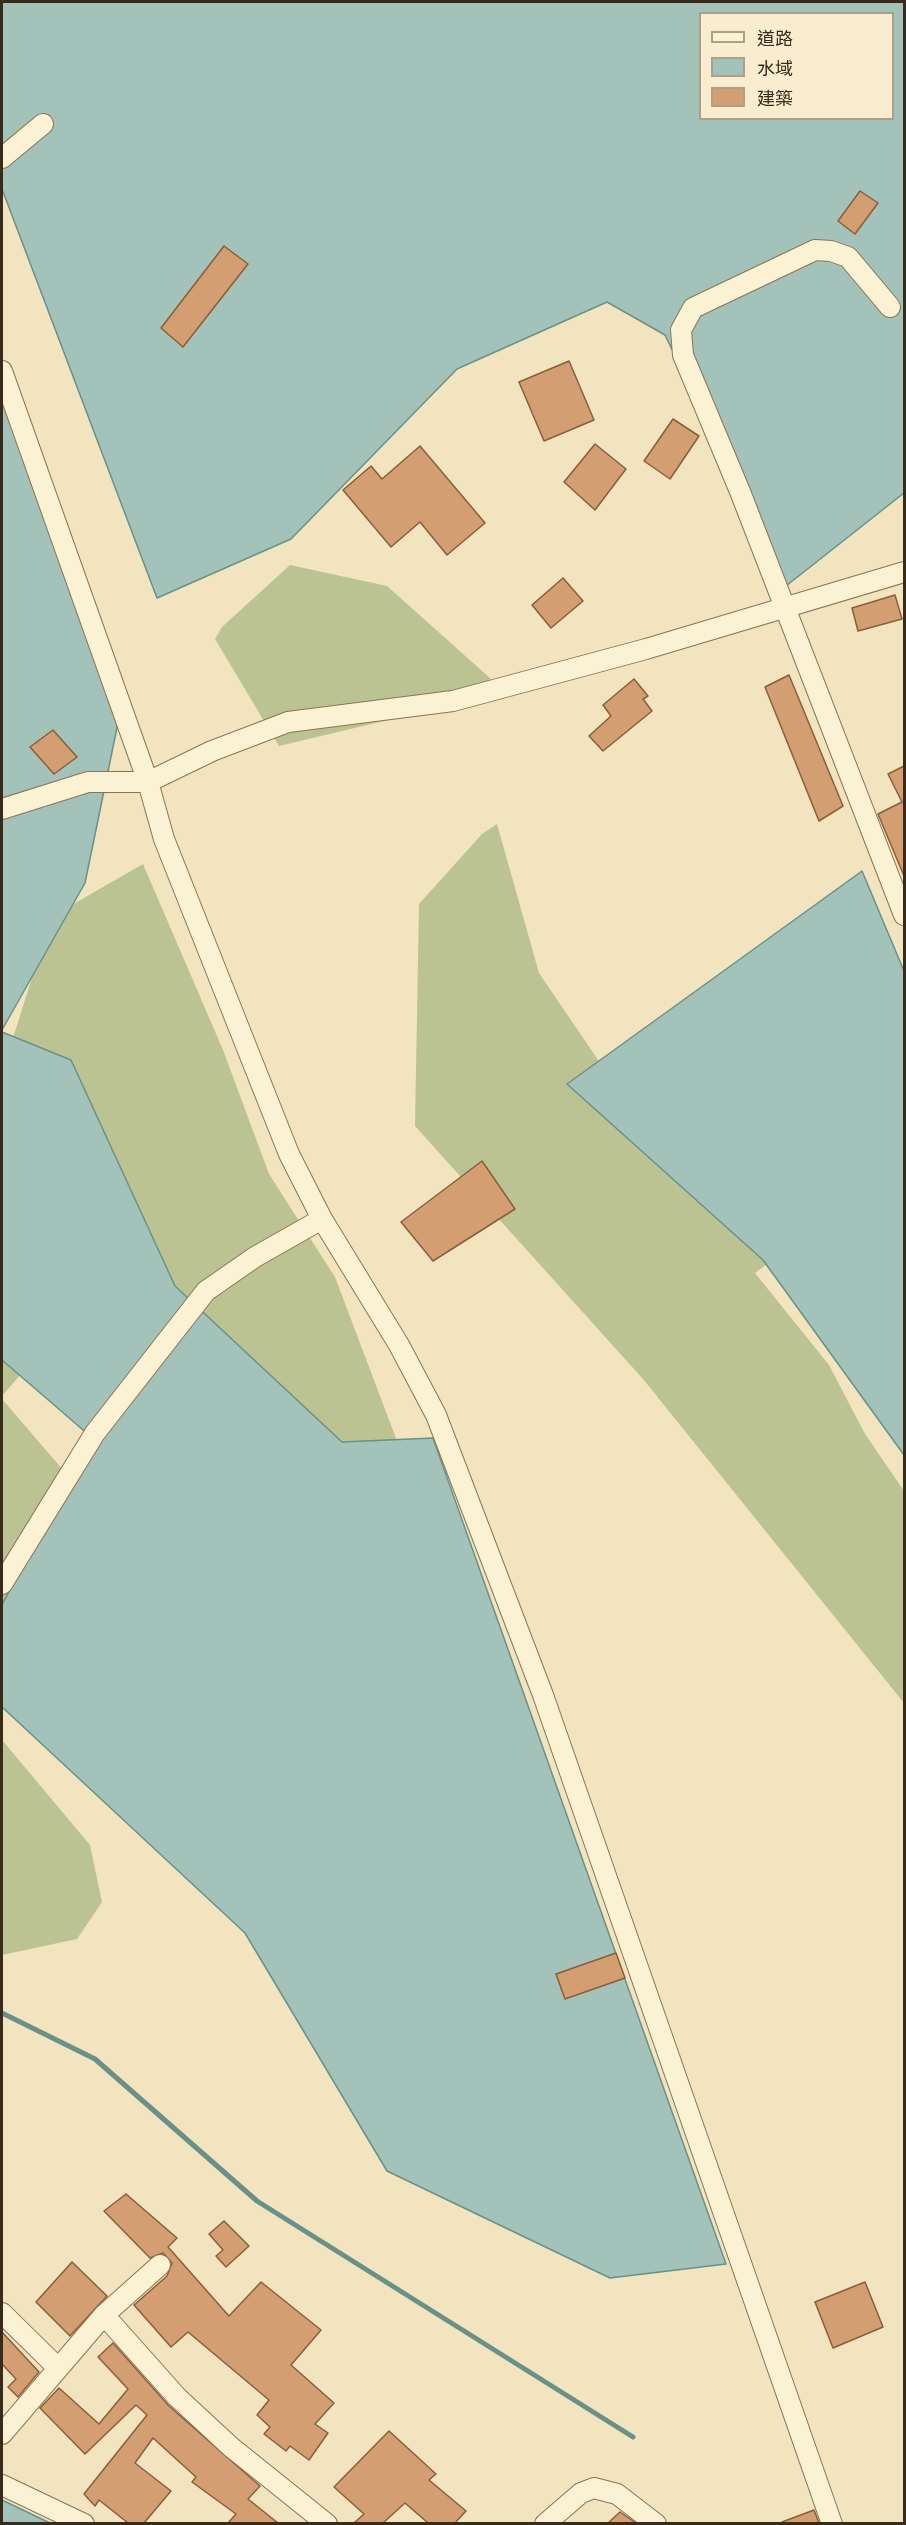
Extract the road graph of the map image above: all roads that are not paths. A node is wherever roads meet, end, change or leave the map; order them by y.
1 (43, 124) dead end
2 (2, 158) edge
3 (890, 307) dead end
4 (2, 371) edge
5 (904, 572) edge
6 (785, 608) junction
7 (148, 782) junction
8 (2, 808) edge
9 (904, 915) edge
10 (322, 1219) junction
11 (2, 1584) edge
12 (160, 2265) dead end
13 (2, 2313) edge
14 (104, 2315) junction
15 (58, 2368) junction
16 (2, 2434) edge
17 (2, 2485) edge
18 (84, 2523) edge
19 (327, 2523) edge
20 (545, 2523) edge
21 (657, 2523) edge
22 (832, 2523) edge

1 - 2 street
3 - 6 street
4 - 7 street
5 - 6 street
6 - 7 street
6 - 9 street
7 - 8 street
7 - 10 street
10 - 11 street
10 - 22 street
12 - 14 street
13 - 15 street
14 - 15 street
14 - 19 street
15 - 16 street
17 - 18 street
20 - 21 street

